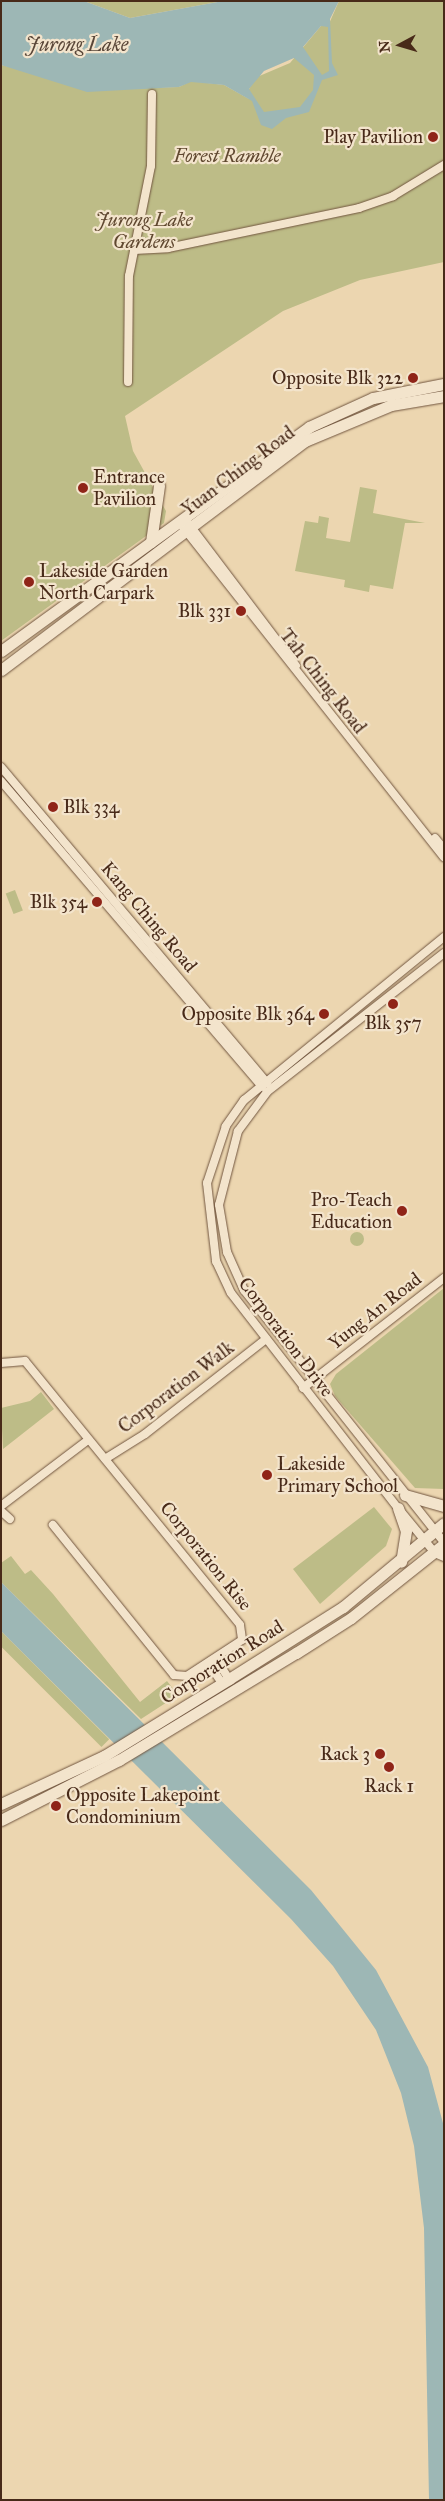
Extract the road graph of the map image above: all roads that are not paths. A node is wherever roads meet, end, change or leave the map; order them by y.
1 (152, 94) dead end
2 (444, 165) edge
3 (134, 250) junction
4 (128, 382) dead end
5 (444, 384) edge
6 (444, 396) edge
7 (159, 486) dead end
8 (182, 520) junction
9 (189, 530) junction
10 (151, 542) junction
11 (1, 651) edge
12 (1, 670) edge
13 (1, 767) edge
14 (1, 781) edge
15 (444, 848) edge
16 (444, 857) edge
17 (444, 937) edge
18 (150, 948) junction
19 (444, 953) edge
20 (262, 1083) junction
21 (269, 1090) junction
22 (444, 1278) edge
23 (266, 1340) junction
24 (1, 1363) edge
25 (314, 1379) junction
26 (303, 1388) junction
27 (88, 1440) junction
28 (105, 1459) junction
29 (405, 1495) junction
30 (1, 1506) edge
31 (444, 1506) edge
32 (398, 1508) junction
33 (1, 1511) edge
34 (10, 1518) dead end
35 (53, 1525) dead end
36 (439, 1527) edge
37 (425, 1540) junction
38 (444, 1543) edge
39 (439, 1555) edge
40 (401, 1562) junction
41 (288, 1641) junction
42 (296, 1653) junction
43 (212, 1662) junction
44 (226, 1681) junction
45 (116, 1755) junction
46 (1, 1804) edge
47 (1, 1820) edge

1 - 3 street
2 - 3 street
3 - 4 street
5 - 8 main road, Yuan Ching Road
6 - 9 main road, Yuan Ching Road
7 - 10 main road
8 - 9 street, Tah Ching Road
8 - 10 main road, Yuan Ching Road
9 - 12 main road, Yuan Ching Road
9 - 15 street, Tah Ching Road
9 - 16 street, Tah Ching Road
10 - 11 main road, Yuan Ching Road
13 - 18 street, Kang Ching Road
14 - 18 street, Kang Ching Road
17 - 20 street, Corporation Drive
18 - 20 street, Kang Ching Road
19 - 21 street, Corporation Drive
20 - 21 street, Kang Ching Road
20 - 23 street, Corporation Drive
21 - 25 street, Corporation Drive
22 - 25 street, Yung An Road
23 - 26 street, Corporation Drive
23 - 28 street, Corporation Walk
24 - 27 street
25 - 26 street, Yung An Road
25 - 29 street, Corporation Drive
26 - 32 street, Corporation Drive
27 - 28 street
27 - 30 street
28 - 43 street, Corporation Rise
29 - 31 main road
29 - 36 street, Corporation Drive
32 - 37 street, Corporation Drive
32 - 40 main road
33 - 34 street
35 - 43 street, Corporation Rise
36 - 37 main road, Corporation Road
36 - 38 street, Corporation Drive
37 - 39 street, Corporation Drive
37 - 40 main road, Corporation Road
38 - 39 main road, Corporation Road
39 - 42 main road, Corporation Road
40 - 41 main road, Corporation Road
41 - 42 main road
41 - 44 main road, Corporation Road
42 - 45 main road, Corporation Road
43 - 44 street
44 - 45 main road, Corporation Road
45 - 46 main road, Corporation Road
45 - 47 main road, Corporation Road

